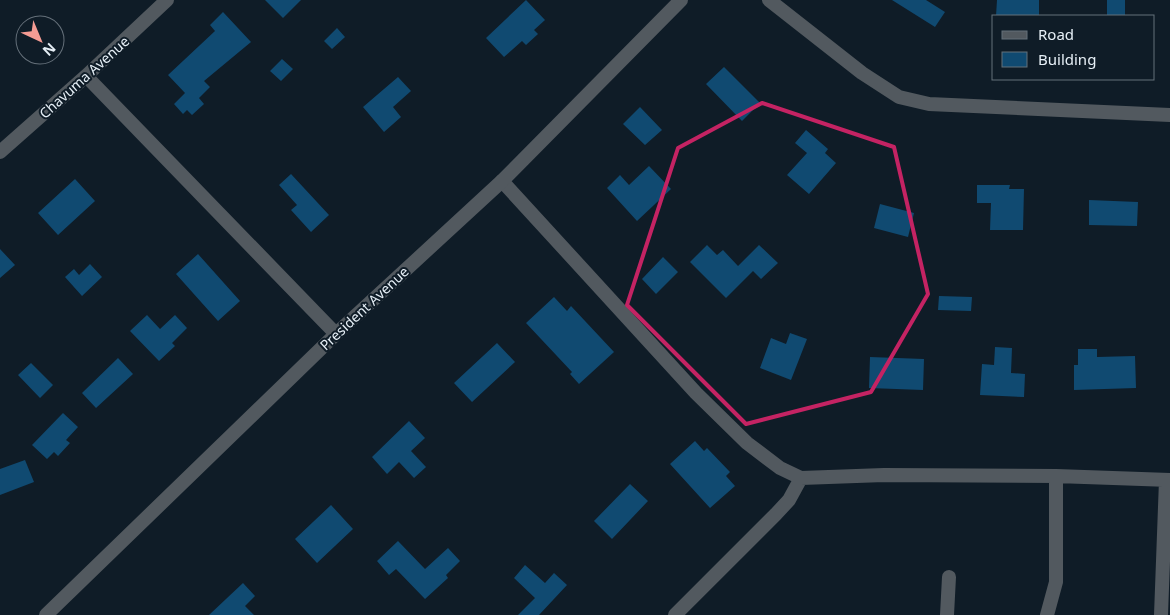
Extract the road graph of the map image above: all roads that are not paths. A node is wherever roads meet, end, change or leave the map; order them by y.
1 (167, 0) edge
2 (681, 0) edge
3 (769, 0) edge
4 (86, 76) junction
5 (1170, 115) edge
6 (2, 146) edge
7 (502, 181) junction
8 (336, 334) junction
9 (1056, 476) junction
10 (801, 478) junction
11 (1168, 480) edge
12 (949, 577) dead end
13 (46, 615) edge
14 (675, 615) edge
15 (947, 615) edge
16 (1047, 615) edge
17 (1161, 615) edge

1 - 4 street, Chavuma Avenue
2 - 7 street, President Avenue
3 - 5 street
4 - 6 street, Chavuma Avenue
4 - 8 street
7 - 8 street, President Avenue
7 - 10 street
8 - 13 street, President Avenue
9 - 10 street
9 - 11 street
9 - 16 street
10 - 14 street
11 - 17 street
12 - 15 street

